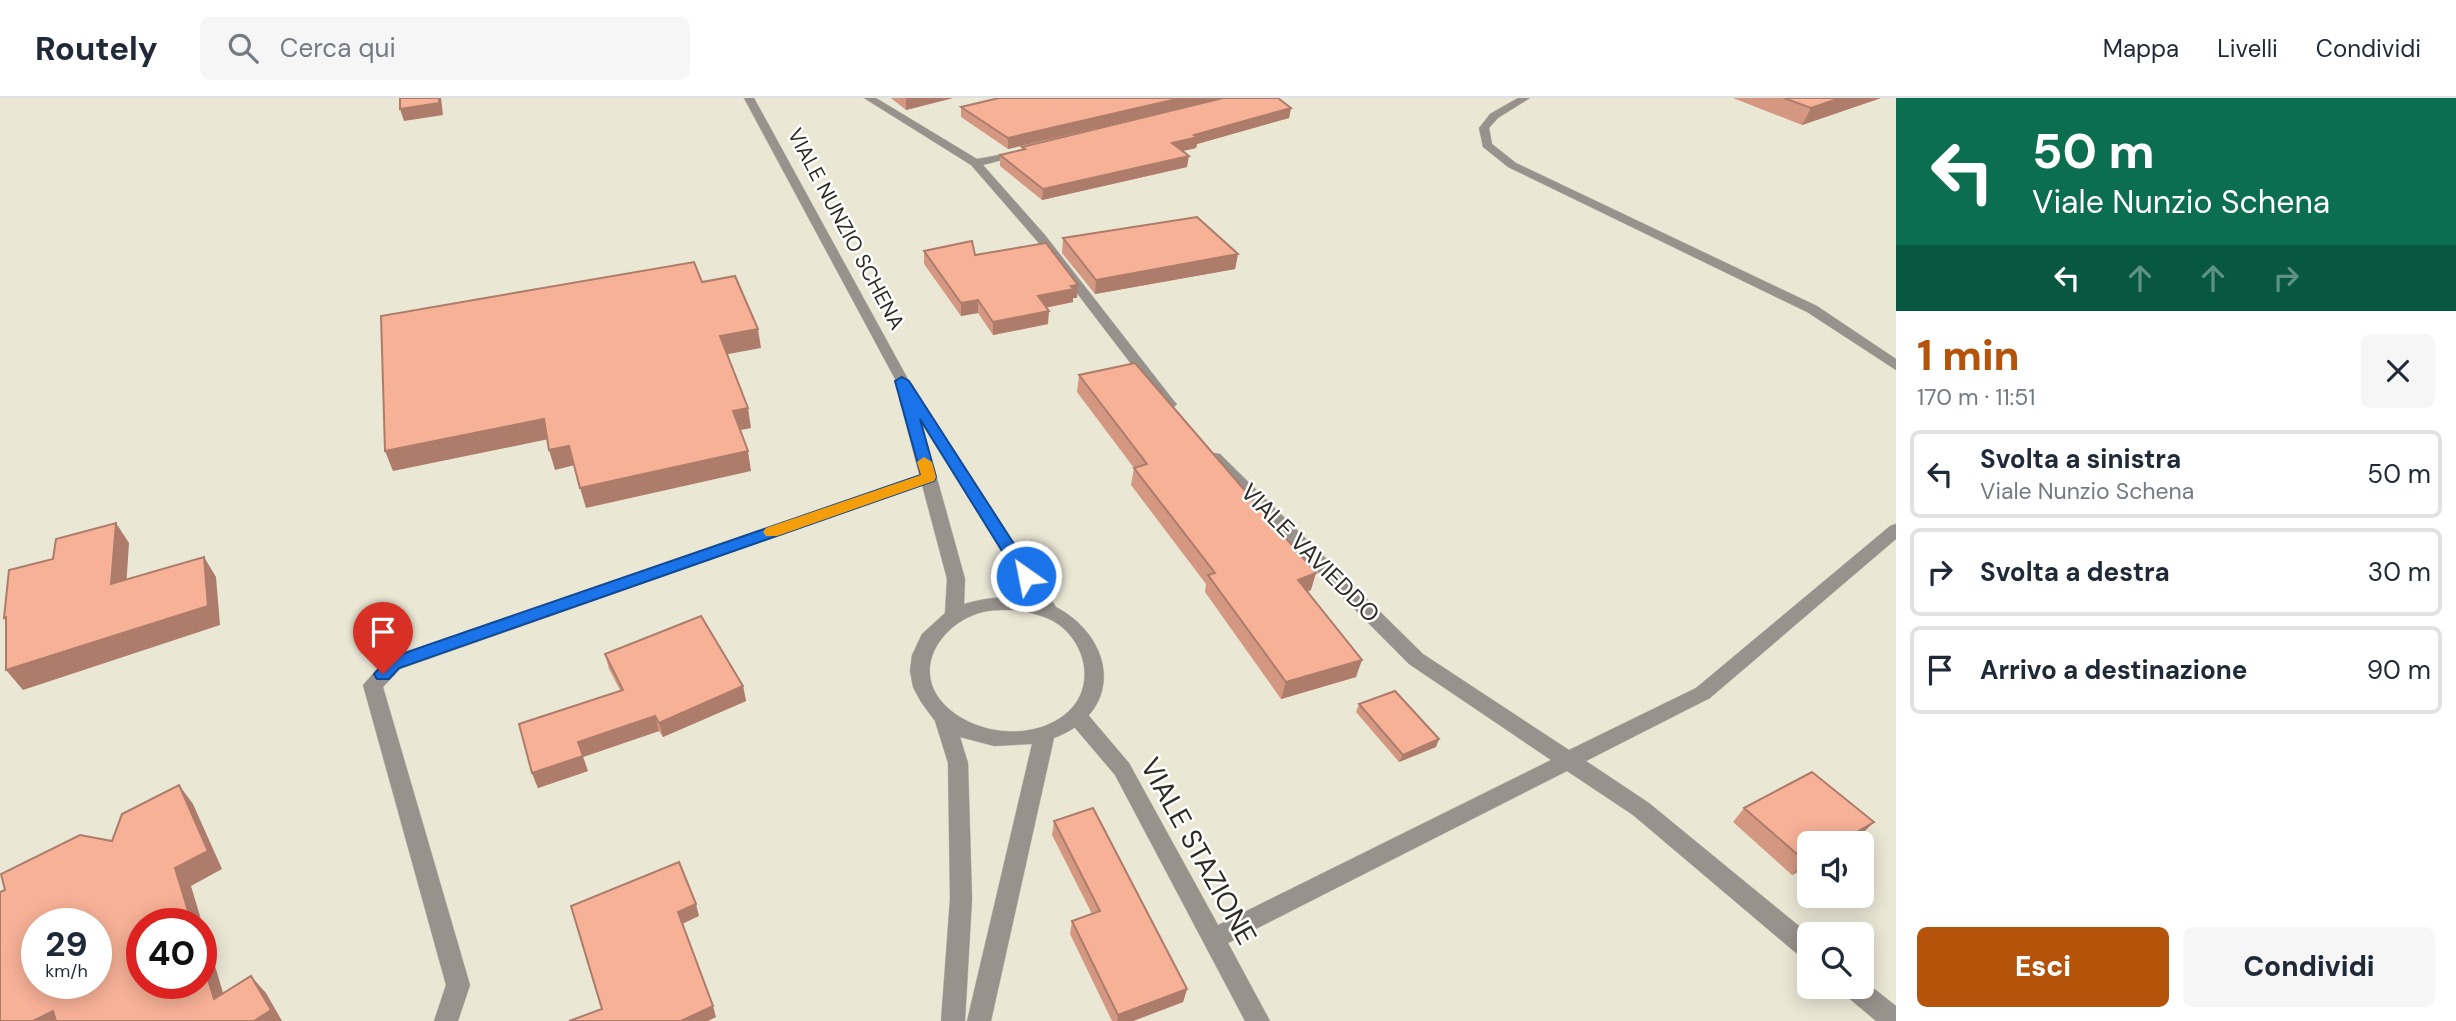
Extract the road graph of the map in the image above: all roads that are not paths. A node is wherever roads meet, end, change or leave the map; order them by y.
1 (749, 98) edge
2 (869, 98) edge
3 (1525, 98) edge
4 (1029, 150) edge
5 (975, 163) junction
6 (1896, 366) edge
7 (902, 381) junction
8 (1180, 418) edge
9 (1206, 449) edge
10 (929, 477) junction
11 (1896, 530) edge
12 (1050, 612) junction
13 (954, 615) junction
14 (1077, 716) junction
15 (944, 718) junction
16 (1045, 734) junction
17 (1566, 760) junction
18 (1213, 939) junction
19 (1797, 939) edge
20 (1868, 999) edge
21 (446, 1021) edge
22 (953, 1021) edge
23 (979, 1021) edge
24 (1258, 1021) edge
25 (1895, 1021) edge

1 - 7 street, VIALE NUNZIO SCHENA
2 - 5 street
3 - 6 street
4 - 5 street
5 - 8 street
7 - 10 street, VIALE NUNZIO SCHENA
7 - 12 street, VIALE NUNZIO SCHENA
9 - 17 street, VIALE VAVIEDDO
10 - 13 street, VIALE NUNZIO SCHENA
10 - 21 street
11 - 17 street
12 - 13 street
12 - 14 street
13 - 15 street
14 - 16 street
14 - 18 street, VIALE STAZIONE
15 - 16 street
15 - 22 street
16 - 23 street
17 - 18 street
17 - 19 street, VIALE VAVIEDDO
18 - 24 street, VIALE STAZIONE
20 - 25 street

